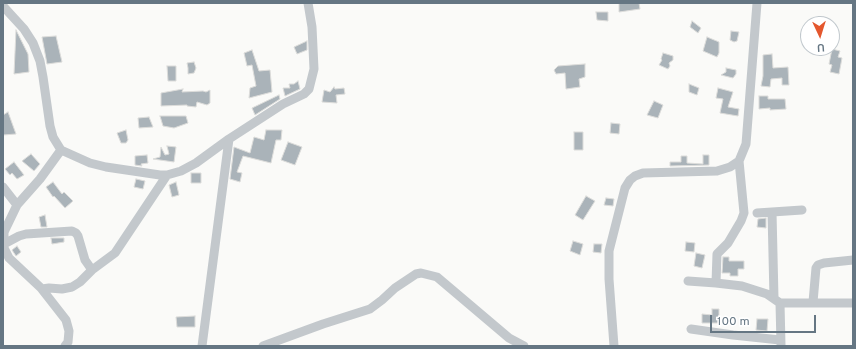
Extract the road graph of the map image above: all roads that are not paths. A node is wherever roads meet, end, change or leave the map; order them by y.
1 (308, 3) edge
2 (757, 3) edge
3 (3, 6) edge
4 (229, 139) junction
5 (61, 150) junction
6 (739, 161) junction
7 (168, 175) junction
8 (3, 187) edge
9 (17, 204) junction
10 (802, 210) dead end
11 (772, 212) junction
12 (756, 213) dead end
13 (4, 244) junction
14 (853, 260) edge
15 (92, 270) junction
16 (688, 281) dead end
17 (716, 282) junction
18 (42, 290) junction
19 (777, 301) junction
20 (813, 302) junction
21 (853, 303) edge
22 (691, 329) dead end
23 (780, 343) edge
24 (64, 346) edge
25 (202, 346) edge
26 (263, 346) edge
27 (524, 346) edge
28 (614, 346) edge

1 - 4 street
2 - 6 street
3 - 5 street
4 - 7 street
4 - 25 street
5 - 7 street
5 - 9 street
6 - 17 street
6 - 28 street
7 - 15 street
8 - 9 street
9 - 13 street
10 - 11 street
11 - 12 street
11 - 19 street
13 - 15 street
13 - 18 street
14 - 20 street
15 - 18 street
16 - 17 street
17 - 19 street
18 - 24 street
19 - 20 street
19 - 23 street
20 - 21 street
22 - 23 street
26 - 27 street

